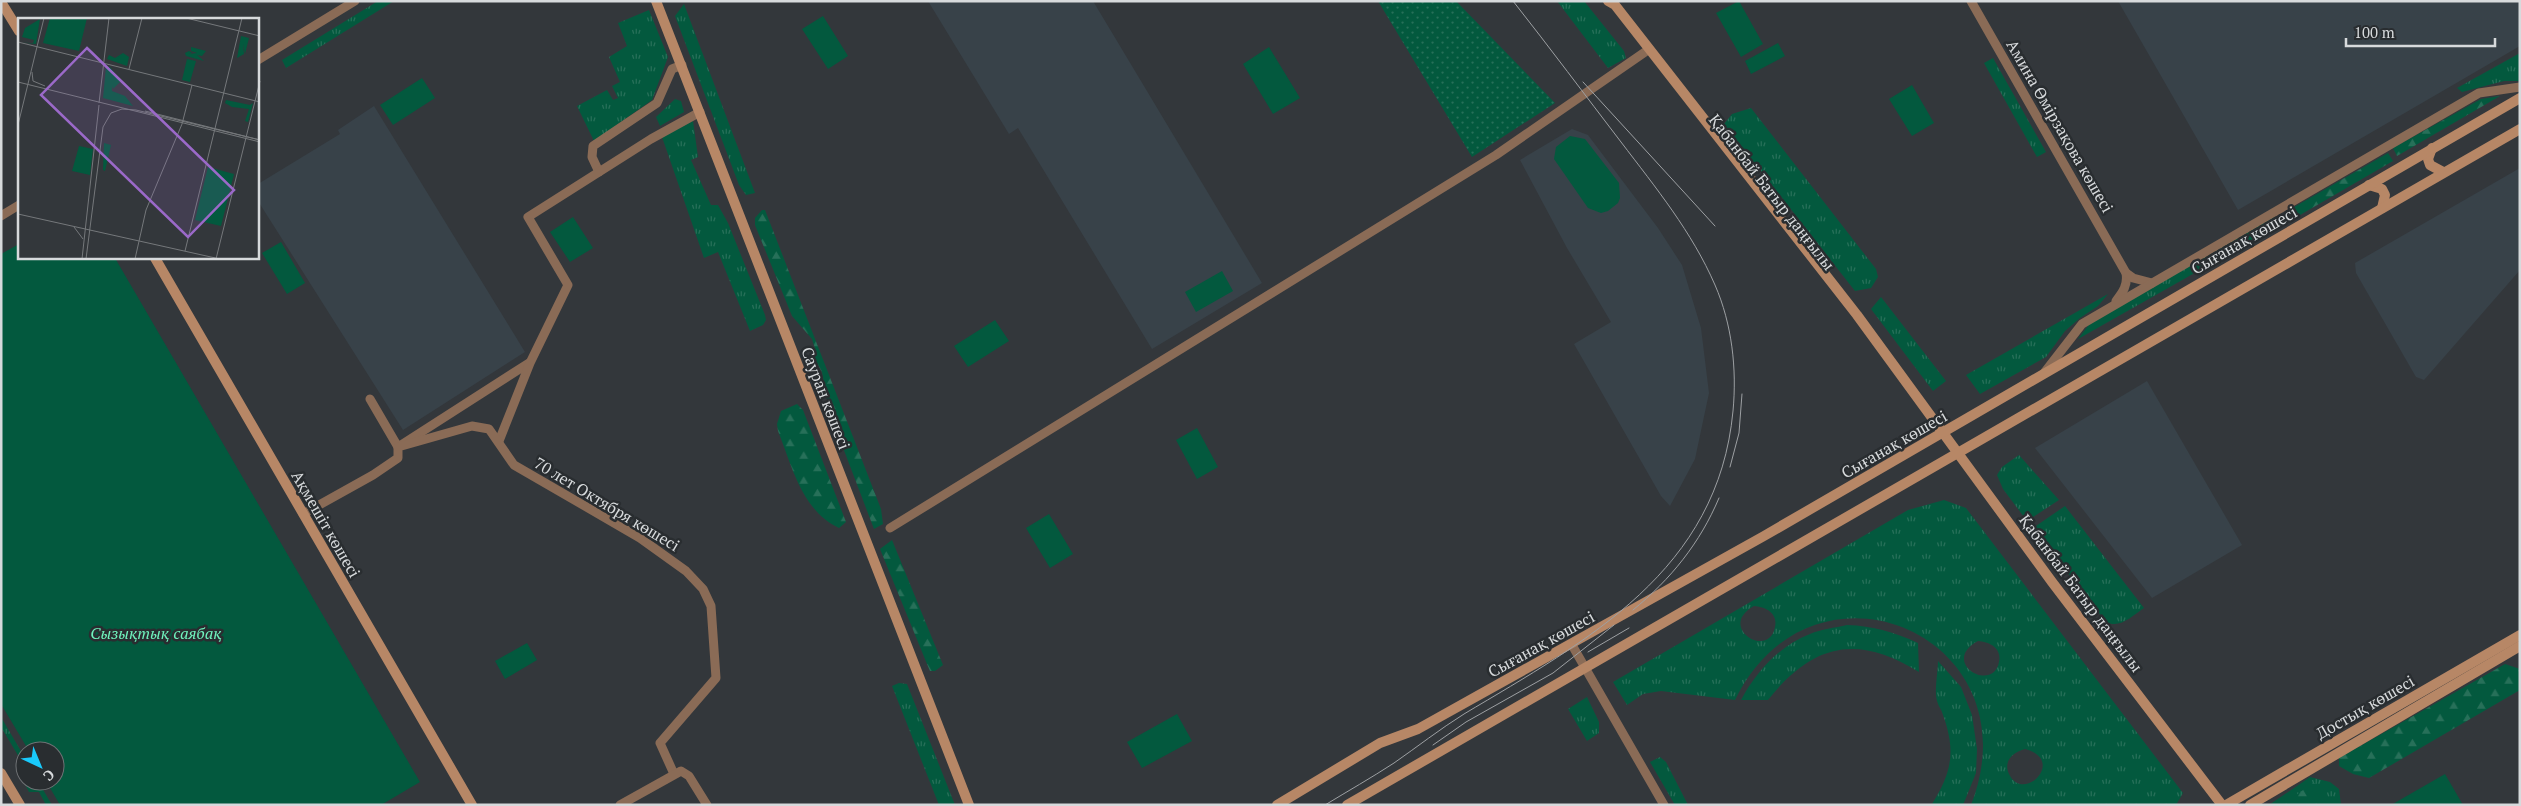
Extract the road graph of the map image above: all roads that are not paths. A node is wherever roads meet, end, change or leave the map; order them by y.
1 (355, 1) edge
2 (656, 1) edge
3 (1607, 1) edge
4 (1971, 1) edge
5 (1, 2) edge
6 (18, 29) edge
7 (1645, 52) junction
8 (259, 59) edge
9 (682, 65) junction
10 (2520, 87) edge
11 (2520, 98) edge
12 (700, 112) junction
13 (2520, 129) edge
14 (2432, 148) junction
15 (599, 172) junction
16 (2443, 172) junction
17 (2369, 185) junction
18 (18, 207) edge
19 (2382, 208) junction
20 (1, 216) edge
21 (156, 259) edge
22 (2124, 269) junction
23 (2152, 283) junction
24 (2112, 306) junction
25 (530, 363) junction
26 (2043, 374) junction
27 (1918, 397) junction
28 (370, 399) dead end
29 (1944, 432) junction
30 (499, 441) junction
31 (398, 447) junction
32 (1959, 453) junction
33 (303, 514) junction
34 (890, 528) dead end
35 (2520, 635) edge
36 (1572, 645) junction
37 (2520, 646) edge
38 (1586, 668) junction
39 (1, 773) edge
40 (674, 774) junction
41 (20, 805) edge
42 (472, 805) edge
43 (620, 805) edge
44 (707, 805) edge
45 (969, 805) edge
46 (1276, 805) edge
47 (1348, 805) edge
48 (1664, 805) edge
49 (2222, 805) edge
50 (2226, 805) edge
51 (2250, 805) edge

1 - 8 street
2 - 9 main road, Сауран көшесі
3 - 7 main road, Қабанбай Батыр даңғылы
3 - 27 main road, Қабанбай Батыр даңғылы
4 - 22 street, Амина Өмірзақова көшесі
5 - 6 main road
7 - 27 main road, Қабанбай Батыр даңғылы
7 - 34 street
9 - 12 main road, Сауран көшесі
9 - 15 street
10 - 23 street
11 - 14 main road, Сығанақ көшесі
12 - 15 street
12 - 45 main road, Сауран көшесі
13 - 16 main road
14 - 16 main road
14 - 17 main road, Сығанақ көшесі
15 - 25 street
16 - 19 main road
17 - 19 main road
17 - 26 main road, Сығанақ көшесі
18 - 20 street
19 - 32 main road
21 - 33 main road, Ақмешіт көшесі
22 - 23 street
22 - 24 street
23 - 24 street
24 - 26 street
25 - 30 street
25 - 31 street
26 - 29 main road, Сығанақ көшесі
27 - 29 main road, Қабанбай Батыр даңғылы
28 - 31 street
29 - 32 main road, Қабанбай Батыр даңғылы
29 - 36 main road, Сығанақ көшесі
30 - 31 street, 70 лет Октября көшесі
30 - 40 street, 70 лет Октября көшесі
31 - 33 street
32 - 38 main road
32 - 49 main road, Қабанбай Батыр даңғылы
33 - 42 main road, Ақмешіт көшесі
35 - 50 main road, Достық көшесі
36 - 38 street
36 - 46 main road, Сығанақ көшесі
37 - 51 main road, Достық көшесі
38 - 47 main road
38 - 48 street
39 - 41 main road
40 - 43 street
40 - 44 street

